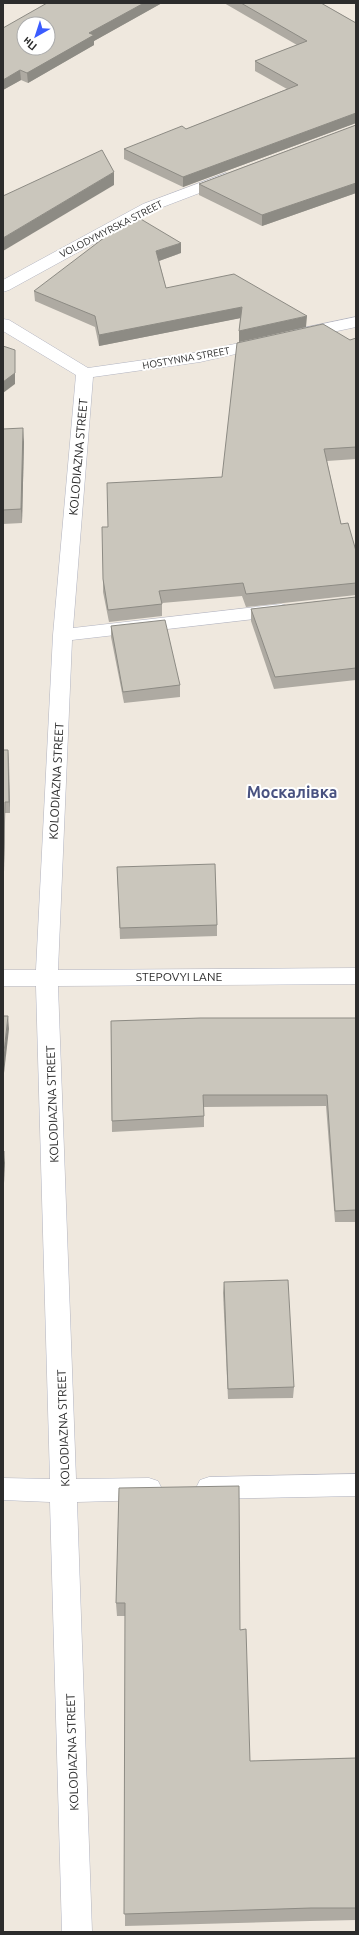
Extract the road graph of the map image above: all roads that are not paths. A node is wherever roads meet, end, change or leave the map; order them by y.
1 (238, 173) edge
2 (3, 287) edge
3 (356, 322) edge
4 (3, 324) edge
5 (85, 373) junction
6 (300, 608) edge
7 (63, 635) junction
8 (356, 976) edge
9 (47, 977) junction
10 (3, 978) edge
11 (356, 1485) edge
12 (3, 1489) edge
13 (65, 1491) junction
14 (77, 1932) edge

1 - 2 street, VOLODYMYRSKA STREET
3 - 5 street, HOSTYNNA STREET
4 - 5 street
5 - 7 street, KOLODIAZNA STREET
6 - 7 street
7 - 9 street, KOLODIAZNA STREET
8 - 9 street, STEPOVYI LANE
9 - 10 street, STEPOVYI LANE
9 - 13 street, KOLODIAZNA STREET
11 - 13 street
12 - 13 street
13 - 14 street, KOLODIAZNA STREET

